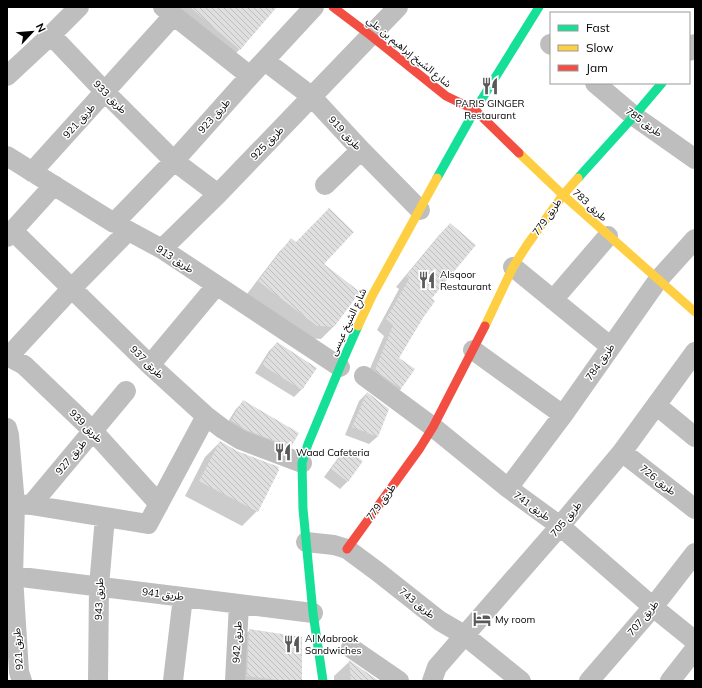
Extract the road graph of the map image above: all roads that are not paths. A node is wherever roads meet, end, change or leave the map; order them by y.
1 (79, 7) edge
2 (314, 7) edge
3 (333, 7) edge
4 (398, 7) edge
5 (539, 7) edge
6 (168, 12) edge
7 (56, 21) edge
8 (370, 35) junction
9 (265, 61) junction
10 (10, 66) edge
11 (250, 76) junction
12 (596, 84) edge
13 (661, 84) edge
14 (105, 92) junction
15 (312, 96) junction
16 (474, 110) junction
17 (634, 116) junction
18 (361, 150) junction
19 (7, 156) edge
20 (695, 159) edge
21 (174, 160) junction
22 (32, 172) junction
23 (54, 185) junction
24 (325, 185) dead end
25 (218, 194) junction
26 (563, 195) junction
27 (420, 210) junction
28 (121, 227) junction
29 (10, 234) edge
30 (608, 236) junction
31 (695, 239) edge
32 (162, 249) junction
33 (513, 267) junction
34 (658, 280) junction
35 (216, 286) junction
36 (71, 288) junction
37 (553, 300) junction
38 (695, 312) edge
39 (611, 347) junction
40 (473, 350) junction
41 (695, 352) edge
42 (8, 356) edge
43 (150, 365) junction
44 (340, 367) junction
45 (364, 376) dead end
46 (126, 391) dead end
47 (656, 406) junction
48 (563, 415) junction
49 (206, 416) junction
50 (432, 427) junction
51 (7, 428) edge
52 (93, 432) junction
53 (695, 437) edge
54 (622, 452) junction
55 (302, 463) junction
56 (10, 472) edge
57 (508, 488) junction
58 (23, 504) junction
59 (159, 504) junction
60 (695, 509) edge
61 (105, 517) junction
62 (560, 526) junction
63 (11, 541) edge
64 (306, 542) junction
65 (347, 549) junction
66 (695, 553) edge
67 (13, 576) junction
68 (99, 586) junction
69 (183, 597) junction
70 (239, 604) junction
71 (653, 607) junction
72 (11, 610) edge
73 (313, 613) junction
74 (464, 635) junction
75 (695, 641) edge
76 (351, 648) dead end
77 (695, 649) edge
78 (22, 681) edge
79 (98, 681) edge
80 (173, 681) edge
81 (235, 681) edge
82 (324, 681) edge
83 (399, 681) edge
84 (432, 681) edge
85 (521, 681) edge
86 (589, 681) edge
87 (670, 681) edge

1 - 7 street
2 - 9 street, طريق 923
3 - 8 street, شارع الشيخ إبراهيم بن علي
4 - 8 street, طريق 925
5 - 16 street, شارع الشيخ عيسى
6 - 11 street
6 - 14 street, طريق 921
7 - 10 street
7 - 14 street, طريق 933
8 - 15 street, طريق 925
8 - 16 street, شارع الشيخ إبراهيم بن علي
9 - 11 street, طريق 923
9 - 15 street, طريق 919
11 - 21 street, طريق 923
12 - 17 street, طريق 785
13 - 17 street, طريق 779
14 - 21 street, طريق 933
14 - 22 street, طريق 921
15 - 18 street, طريق 919
15 - 25 street, طريق 925
16 - 26 street, طريق 783
16 - 27 street, شارع الشيخ عيسى
17 - 20 street, طريق 785
17 - 26 street, طريق 779
18 - 24 street
18 - 27 street, طريق 919
19 - 22 street, طريق 913
21 - 25 street, طريق 933
21 - 28 street, طريق 923
22 - 23 street, طريق 913
23 - 28 street, طريق 913
23 - 29 street
25 - 32 street, طريق 925
26 - 30 street, طريق 783
26 - 33 street, طريق 779
27 - 44 street, شارع الشيخ عيسى
28 - 32 street, طريق 913
28 - 36 street, طريق 923
29 - 36 street, طريق 937
30 - 34 street, طريق 783
30 - 37 street
31 - 34 street, طريق 784
32 - 35 street, طريق 913
33 - 37 street
33 - 40 street, طريق 779
34 - 38 street, طريق 783
34 - 39 street, طريق 784
35 - 43 street
35 - 44 street, طريق 913
36 - 42 street, طريق 923
36 - 43 street, طريق 937
37 - 39 street
39 - 48 street, طريق 784
40 - 48 street
40 - 50 street, طريق 779
41 - 47 street, طريق 705
42 - 52 street, طريق 939
43 - 49 street, طريق 937
44 - 55 street, شارع الشيخ عيسى
45 - 50 street, طريق 741
46 - 52 street, طريق 927
47 - 53 street
47 - 54 street, طريق 705
48 - 57 street, طريق 784
49 - 55 street, طريق 937
49 - 59 street
50 - 57 street, طريق 741
50 - 65 street, طريق 779
51 - 56 street, طريق 921
52 - 58 street, طريق 927
52 - 59 street, طريق 939
54 - 60 street, طريق 726
54 - 62 street, طريق 705
55 - 64 street, شارع الشيخ عيسى
56 - 58 street, طريق 921
57 - 62 street, طريق 741
58 - 61 street
58 - 63 street, طريق 921
59 - 61 street
61 - 68 street, طريق 943
62 - 71 street, طريق 741
62 - 74 street, طريق 705
63 - 67 street, طريق 921
64 - 65 street, طريق 743
64 - 73 street, شارع الشيخ عيسى
65 - 74 street, طريق 743
66 - 71 street, طريق 707
67 - 68 street, طريق 941
67 - 72 street, طريق 921
68 - 69 street, طريق 941
68 - 79 street, طريق 943
69 - 70 street, طريق 941
69 - 80 street
70 - 73 street, طريق 941
70 - 81 street, طريق 942
71 - 75 street, طريق 741
71 - 86 street, طريق 707
72 - 78 street, طريق 921
73 - 82 street, شارع الشيخ عيسى
74 - 84 street, طريق 705
74 - 85 street, طريق 743
76 - 83 street
77 - 87 street

